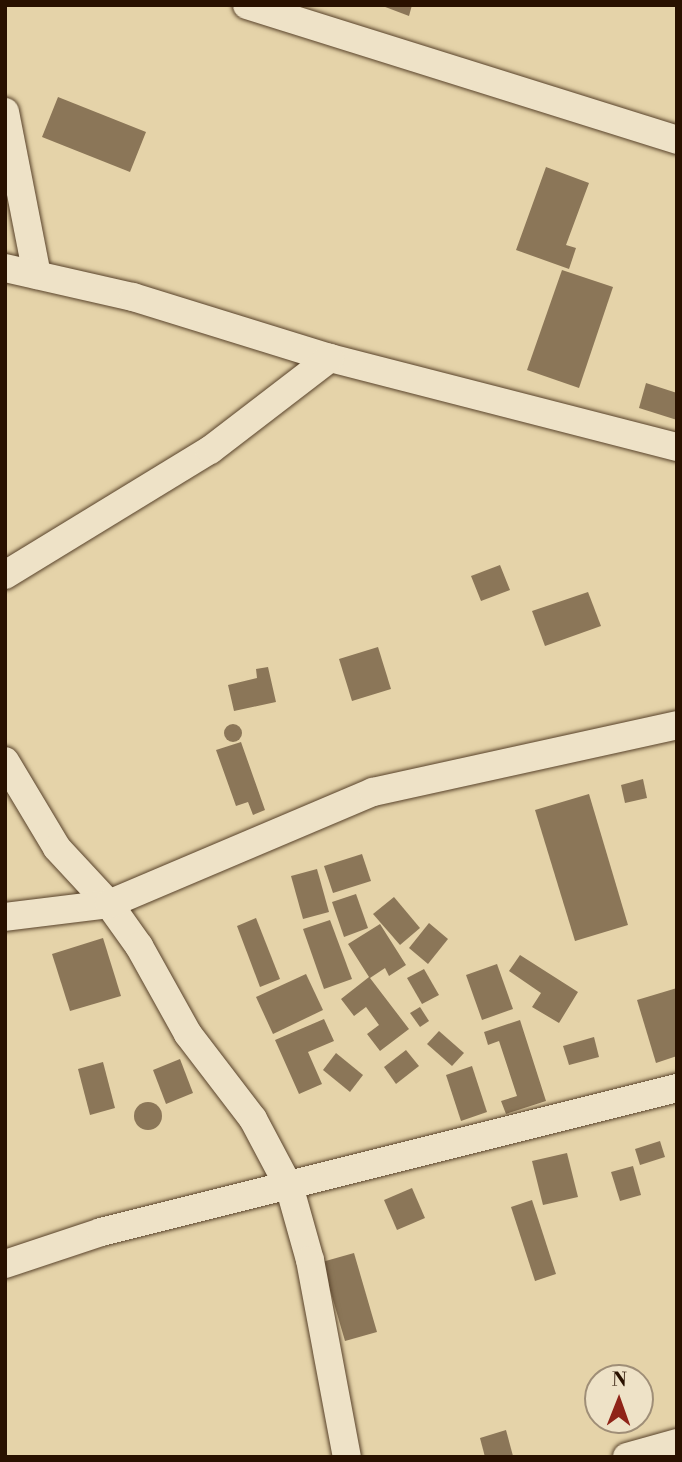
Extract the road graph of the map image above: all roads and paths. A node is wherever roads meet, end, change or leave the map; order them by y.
1 (247, 5) edge
2 (5, 112) edge
3 (677, 141) edge
4 (5, 268) edge
5 (37, 275) junction
6 (330, 358) junction
7 (677, 447) edge
8 (5, 575) edge
9 (677, 725) edge
10 (5, 761) edge
11 (109, 904) junction
12 (5, 918) edge
13 (677, 1088) edge
14 (289, 1189) junction
15 (5, 1264) edge
16 (677, 1443) edge
17 (347, 1457) edge
18 (627, 1457) edge

1 - 3 street
2 - 5 street
4 - 5 street
5 - 6 street
6 - 7 street
6 - 8 street
9 - 11 street
10 - 11 street
11 - 12 street
11 - 14 street
13 - 14 street
14 - 15 street
14 - 17 street
16 - 18 street

